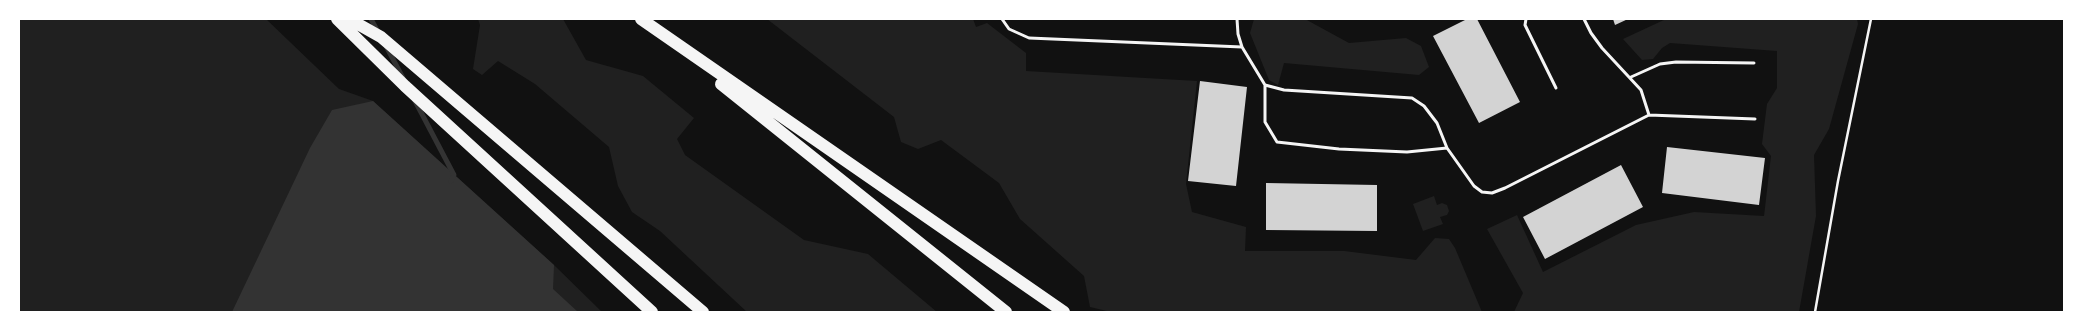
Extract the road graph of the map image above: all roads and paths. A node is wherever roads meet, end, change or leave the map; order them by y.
1 (337, 19) edge
2 (349, 19) edge
3 (640, 19) edge
4 (1002, 19) edge
5 (1238, 19) edge
6 (1526, 19) edge
7 (1584, 19) edge
8 (1871, 19) edge
9 (1242, 47) junction
10 (1754, 63) dead end
11 (1631, 78) junction
12 (1265, 85) junction
13 (1556, 88) dead end
14 (1649, 115) junction
15 (1755, 119) dead end
16 (1447, 148) junction
17 (652, 312) edge
18 (703, 312) edge
19 (1006, 312) edge
20 (1064, 312) edge
21 (1815, 312) edge

1 - 17 highway
2 - 18 highway
3 - 19 highway
3 - 20 highway
4 - 9 lane
5 - 9 lane
6 - 13 lane
7 - 11 lane
8 - 21 path
9 - 12 lane
10 - 11 lane
11 - 14 lane
12 - 16 lane
12 - 16 lane
14 - 15 lane
14 - 16 lane

